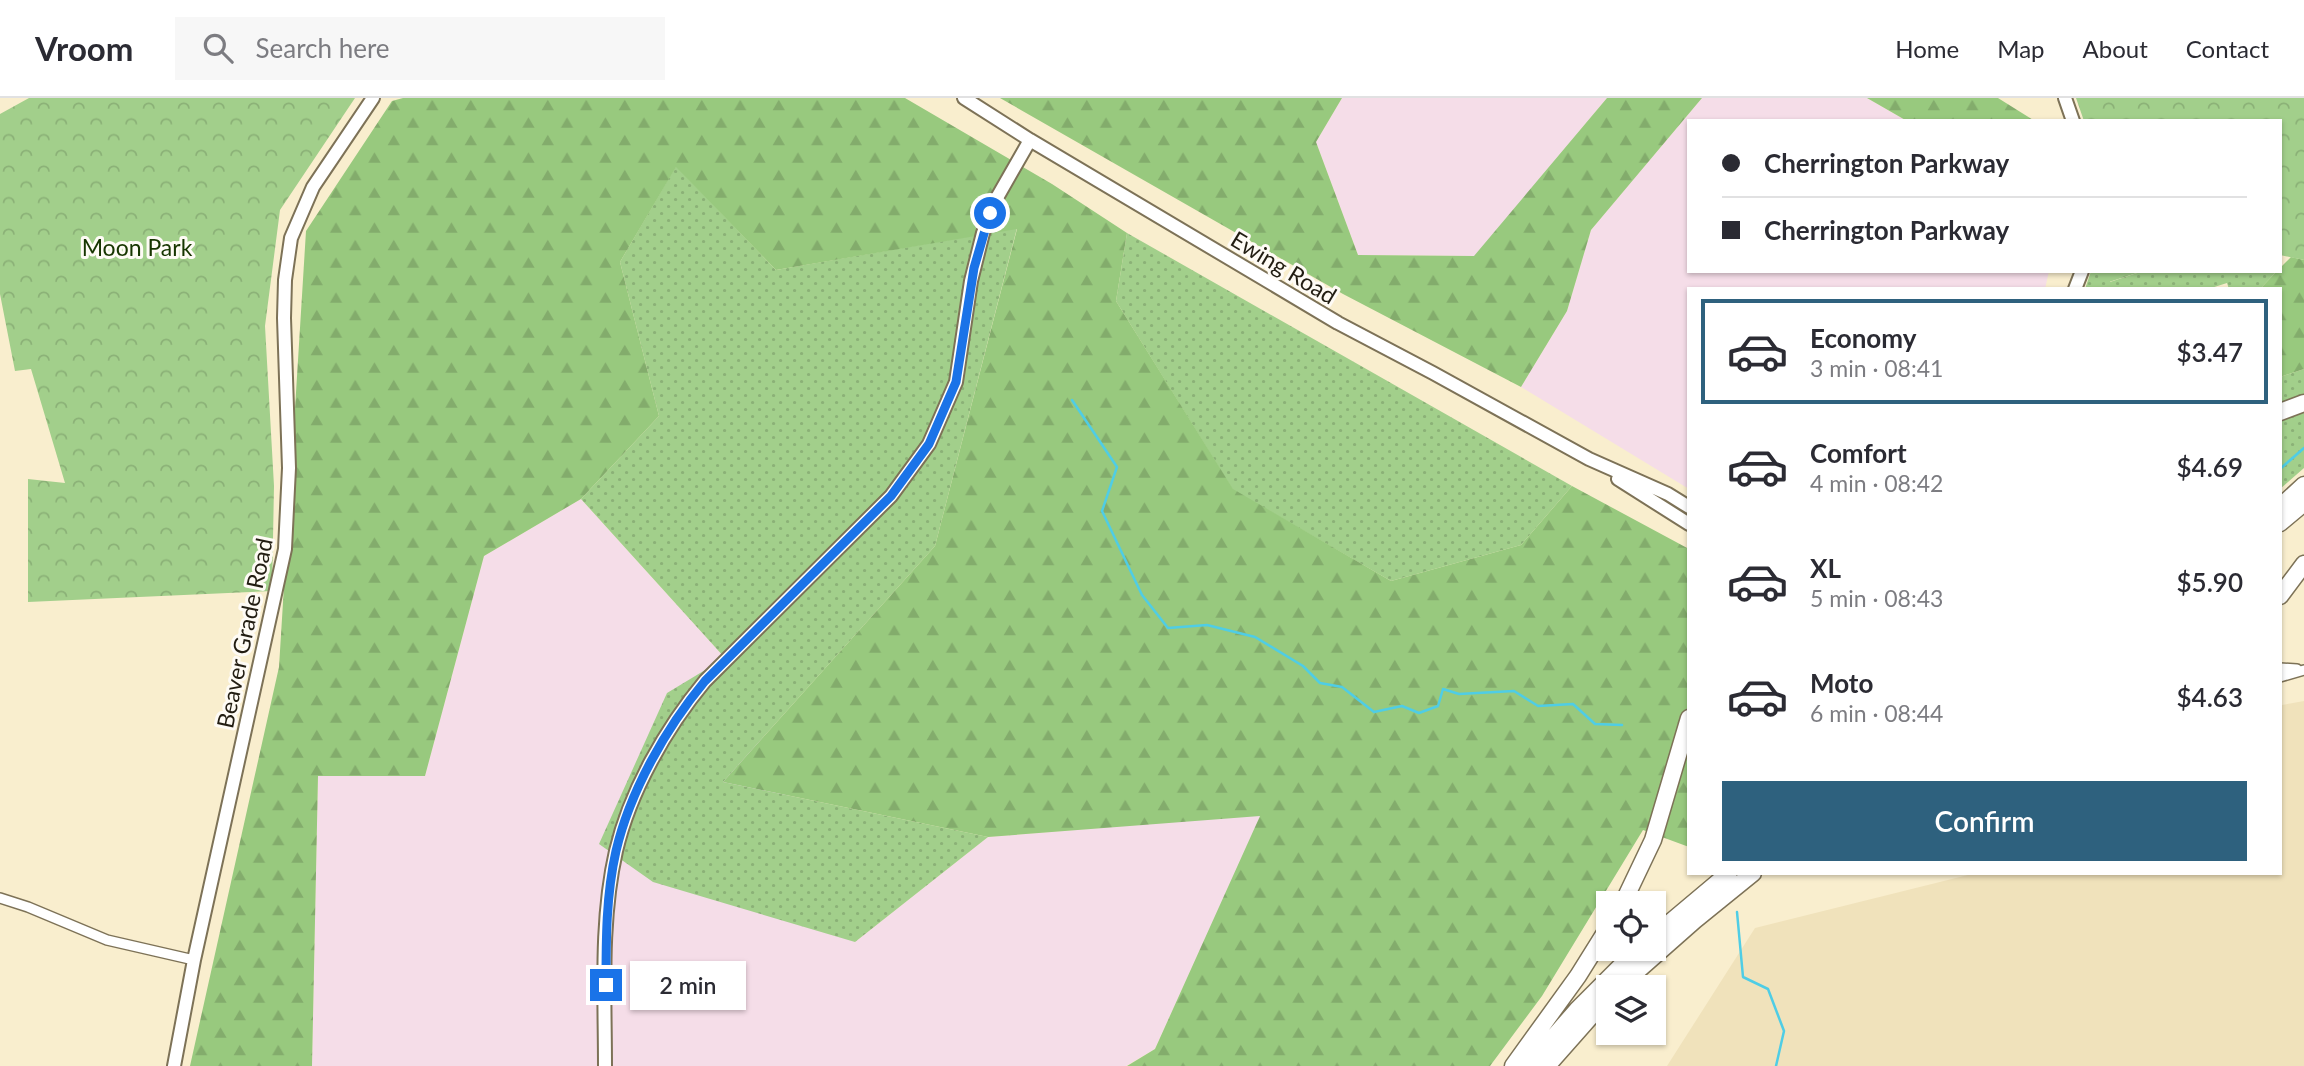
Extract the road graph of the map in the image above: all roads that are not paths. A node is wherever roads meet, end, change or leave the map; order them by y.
1 (373, 98) edge
2 (964, 98) edge
3 (2064, 98) edge
4 (2072, 119) edge
5 (1030, 140) junction
6 (2304, 403) edge
7 (2282, 411) edge
8 (1589, 459) junction
9 (2304, 485) edge
10 (2304, 503) edge
11 (2282, 505) edge
12 (1687, 506) edge
13 (2282, 521) edge
14 (1687, 523) edge
15 (2304, 564) edge
16 (2282, 593) edge
17 (2282, 667) edge
18 (2303, 671) edge
19 (2282, 676) edge
20 (1687, 725) edge
21 (1727, 875) edge
22 (1751, 875) edge
23 (1757, 875) edge
24 (1629, 891) edge
25 (1728, 894) junction
26 (0, 898) edge
27 (1666, 926) edge
28 (1596, 947) edge
29 (194, 960) junction
30 (1626, 961) edge
31 (1633, 975) edge
32 (1596, 1011) edge
33 (174, 1066) edge
34 (605, 1066) edge
35 (1513, 1066) edge
36 (1528, 1066) edge
37 (1547, 1066) edge

1 - 29 street, Beaver Grade Road
2 - 5 street, Ewing Road
3 - 4 street
5 - 8 street, Ewing Road
5 - 34 street
6 - 7 highway
8 - 12 street, Ewing Road
8 - 14 street, Ewing Road
9 - 11 highway
10 - 13 highway
15 - 16 highway
17 - 18 street
18 - 19 street
20 - 24 highway
21 - 27 highway
22 - 25 highway
23 - 25 highway
25 - 31 highway
26 - 29 street
28 - 35 highway
29 - 33 street, Beaver Grade Road
30 - 36 highway
32 - 37 highway

